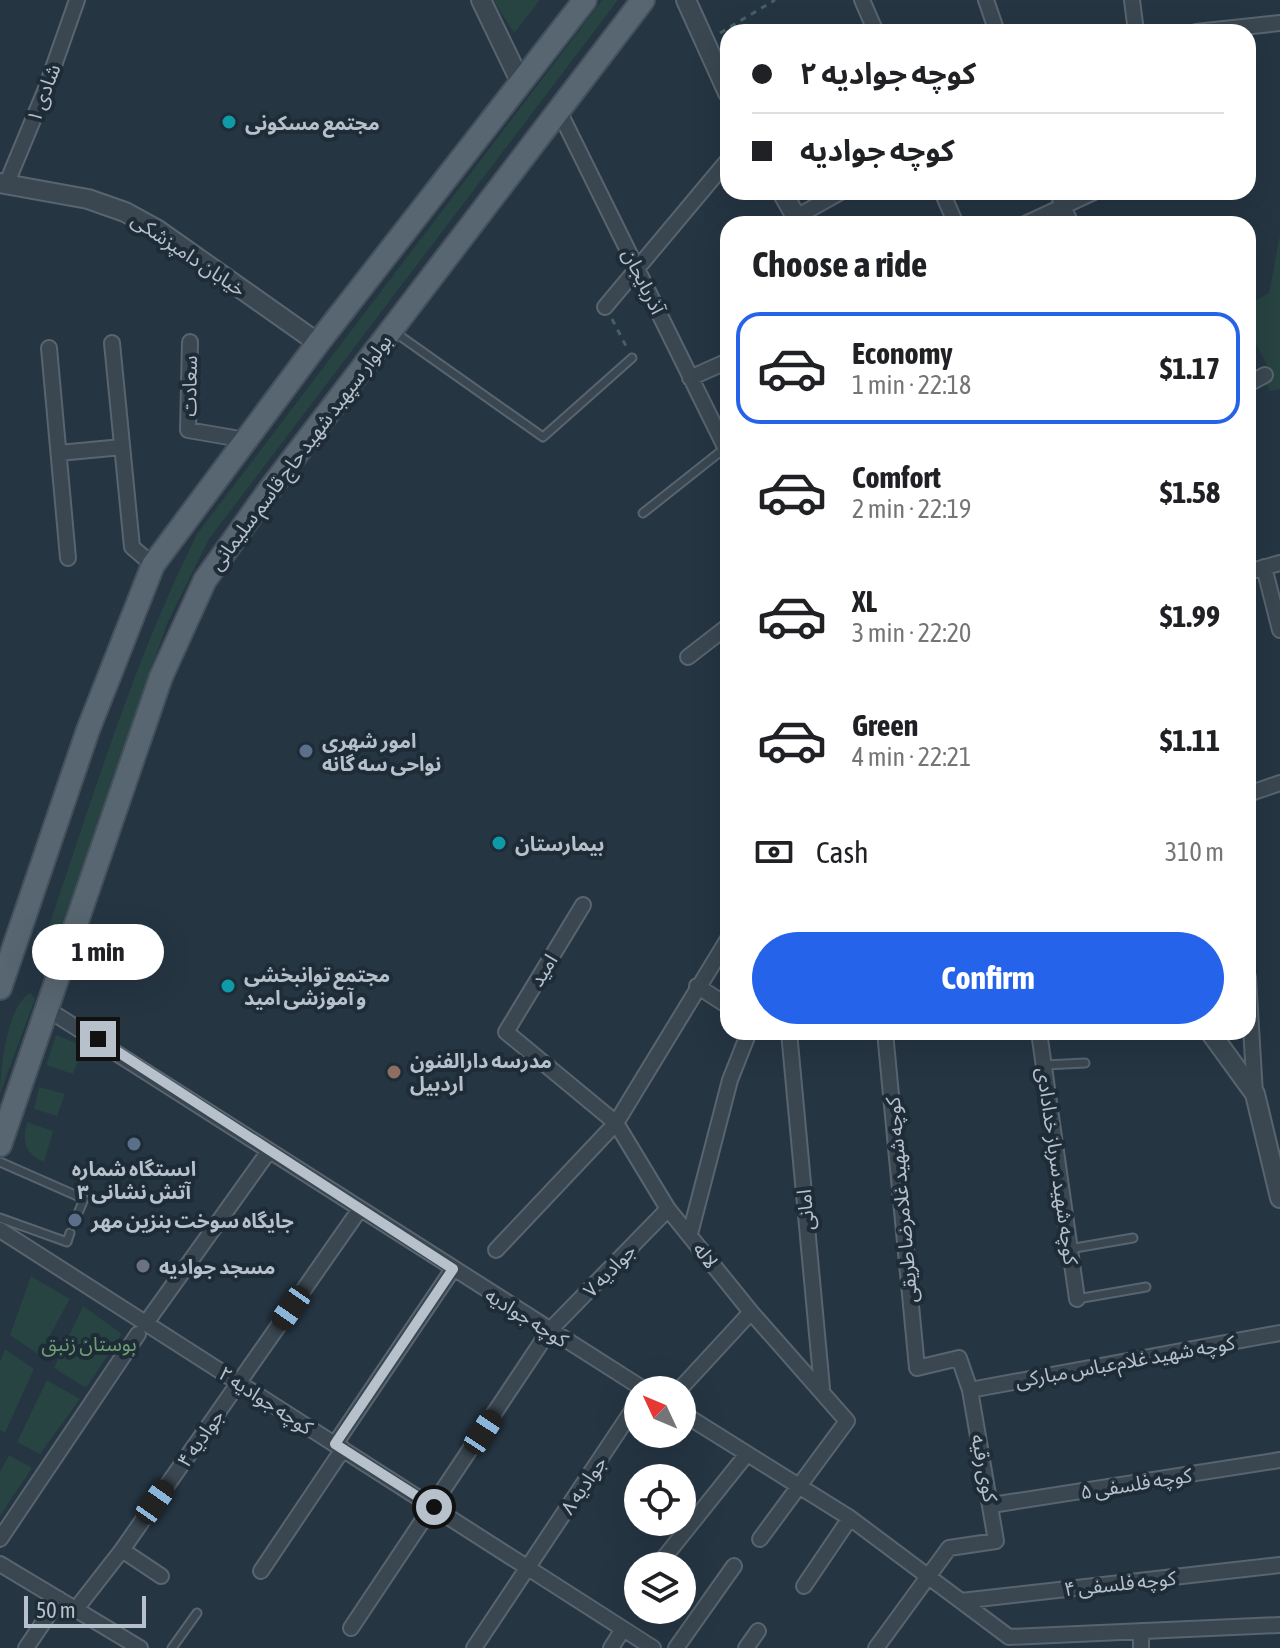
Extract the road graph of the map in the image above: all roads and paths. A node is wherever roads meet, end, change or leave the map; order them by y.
1 (77, 0) edge
2 (481, 0) edge
3 (585, 0) edge
4 (643, 0) edge
5 (686, 0) edge
6 (775, 0) edge
7 (862, 0) edge
8 (986, 0) edge
9 (1132, 0) edge
10 (1280, 23) edge
11 (735, 24) edge
12 (872, 24) edge
13 (994, 24) edge
14 (1135, 24) edge
15 (1256, 26) edge
16 (720, 33) edge
17 (703, 43) junction
18 (720, 77) edge
19 (521, 83) junction
20 (558, 109) junction
21 (720, 169) edge
22 (3, 184) edge
23 (829, 200) edge
24 (1058, 200) edge
25 (805, 216) edge
26 (1036, 216) edge
27 (637, 265) junction
28 (605, 307) joint
29 (391, 329) junction
30 (190, 342) dead end
31 (112, 343) dead end
32 (318, 343) junction
33 (49, 348) dead end
34 (632, 358) joint
35 (720, 365) edge
36 (1265, 375) dead end
37 (690, 378) junction
38 (1256, 380) edge
39 (720, 436) edge
40 (246, 440) junction
41 (122, 447) junction
42 (59, 453) junction
43 (720, 455) edge
44 (643, 513) dead end
45 (68, 558) dead end
46 (1280, 563) edge
47 (153, 565) junction
48 (1264, 567) junction
49 (1256, 570) edge
50 (1280, 630) edge
51 (720, 632) edge
52 (688, 657) dead end
53 (1280, 783) edge
54 (1256, 791) edge
55 (583, 905) dead end
56 (720, 951) edge
57 (697, 986) junction
58 (0, 988) edge
59 (720, 1001) edge
60 (47, 1009) junction
61 (509, 1035) joint
62 (746, 1040) edge
63 (790, 1040) edge
64 (886, 1040) edge
65 (1040, 1040) edge
66 (1216, 1040) edge
67 (1252, 1040) edge
68 (1085, 1063) dead end
69 (1045, 1065) junction
70 (1255, 1094) junction
71 (616, 1123) junction
72 (0, 1145) edge
73 (269, 1151) junction
74 (0, 1162) edge
75 (1280, 1198) edge
76 (360, 1209) junction
77 (668, 1209) junction
78 (79, 1211) dead end
79 (0, 1218) edge
80 (0, 1230) edge
81 (70, 1233) dead end
82 (690, 1234) junction
83 (1133, 1238) dead end
84 (1069, 1249) junction
85 (496, 1250) dead end
86 (453, 1269) junction
87 (1146, 1287) dead end
88 (1077, 1299) joint
89 (751, 1312) junction
90 (142, 1329) junction
91 (549, 1331) junction
92 (1280, 1333) edge
93 (917, 1368) joint
94 (692, 1376) edge
95 (624, 1377) edge
96 (239, 1383) junction
97 (822, 1388) junction
98 (970, 1390) junction
99 (696, 1422) edge
100 (624, 1423) edge
101 (339, 1447) junction
102 (747, 1454) junction
103 (1280, 1460) edge
104 (798, 1486) junction
105 (992, 1505) junction
106 (434, 1507) junction
107 (850, 1518) junction
108 (0, 1539) edge
109 (760, 1539) dead end
110 (122, 1550) junction
111 (669, 1552) edge
112 (0, 1564) edge
113 (1280, 1565) edge
114 (734, 1566) dead end
115 (527, 1567) junction
116 (261, 1571) dead end
117 (161, 1576) dead end
118 (929, 1577) junction
119 (804, 1586) dead end
120 (59, 1599) junction
121 (961, 1601) junction
122 (76, 1609) junction
123 (197, 1613) dead end
124 (1280, 1625) edge
125 (351, 1628) dead end
126 (623, 1629) junction
127 (758, 1631) dead end
128 (1141, 1631) junction
129 (1008, 1642) edge
130 (26, 1648) edge
131 (140, 1648) edge
132 (172, 1648) edge
133 (474, 1648) edge
134 (611, 1648) edge
135 (653, 1648) edge
136 (676, 1648) edge
137 (746, 1648) edge
138 (876, 1648) edge
139 (1141, 1648) edge

1 - 22 street, شادی ۱
2 - 19 street
3 - 19 main road
4 - 20 main road, بولوار سپهبد شهید حاج قاسم سلیمانی
5 - 17 street
6 - 11 path
7 - 12 street
8 - 13 street
9 - 14 street
10 - 15 street
16 - 17 path
17 - 18 street
19 - 32 main road
20 - 27 street, آذربایجان
20 - 29 main road, بولوار سپهبد شهید حاج قاسم سلیمانی
21 - 27 street
22 - 32 street, خیابان دامپزشکی
23 - 25 street
24 - 26 street
27 - 28 street
27 - 37 street, آذربایجان
28 - 34 path
29 - 34 lane
29 - 60 main road, بولوار سپهبد شهید حاج قاسم سلیمانی
30 - 40 street, سعادت
31 - 41 street
32 - 40 main road
33 - 42 street
35 - 37 street
36 - 38 street
37 - 39 street, آذربایجان
40 - 47 main road
41 - 42 street
41 - 47 street
42 - 45 street
43 - 44 lane
46 - 48 street
47 - 58 main road
48 - 49 street
48 - 50 street
51 - 52 street
53 - 54 street
55 - 61 street, امید
56 - 57 street
57 - 59 street
57 - 71 street
60 - 72 main road, بولوار سپهبد شهید حاج قاسم سلیمانی
60 - 73 street, کوچه جوادیه
61 - 71 street, لاله
62 - 82 street
63 - 97 street, امانی
64 - 93 street, کوچه شهید غلامرضا طریقی
65 - 69 street, کوچه شهید سرباز خدادادی
66 - 70 street
67 - 70 street
68 - 69 lane
69 - 84 street, کوچه شهید سرباز خدادادی
70 - 75 street
71 - 77 street, لاله
71 - 85 street
73 - 76 street, کوچه جوادیه
73 - 90 street
74 - 78 lane
76 - 86 street, کوچه جوادیه
76 - 96 street, جوادیه ۴
77 - 82 street, لاله
77 - 91 street, جوادیه ۷
79 - 81 lane
80 - 90 street, کوچه جوادیه ۲
82 - 89 street, لاله
83 - 84 lane
84 - 88 street, کوچه شهید سرباز خدادادی
86 - 91 street, کوچه جوادیه
86 - 101 street
87 - 88 lane
89 - 94 street
89 - 97 street, لاله
90 - 96 street, کوچه جوادیه ۲
90 - 108 street
91 - 95 street, کوچه جوادیه
91 - 106 street, جوادیه ۷
92 - 98 street, کوچه شهید غلام‌عباس مبارکی
93 - 98 street, کوی رقیه
96 - 101 street, کوچه جوادیه ۲
96 - 110 street, جوادیه ۴
97 - 104 street, لاله
98 - 105 street, کوی رقیه
99 - 102 street
100 - 115 street, جوادیه ۸
101 - 106 street, کوچه جوادیه ۲
101 - 116 street
102 - 104 street
102 - 111 street
103 - 105 street, کوچه فلسفی ۵
104 - 107 street
104 - 109 street
105 - 118 street, کوی رقیه
106 - 115 street, کوچه جوادیه ۲
106 - 125 street, جوادیه ۷
107 - 118 street
107 - 119 street
110 - 117 street
110 - 122 street, جوادیه ۴
112 - 120 street
113 - 121 street, کوچه فلسفی ۴
114 - 136 street
115 - 126 street, کوچه جوادیه ۲
115 - 133 street, جوادیه ۸
118 - 121 street
118 - 138 street
120 - 122 street
120 - 130 street
121 - 129 street
122 - 131 street
123 - 132 lane
124 - 128 street
126 - 134 street
126 - 135 street, کوچه جوادیه ۲
127 - 137 street
128 - 129 street
128 - 139 street

